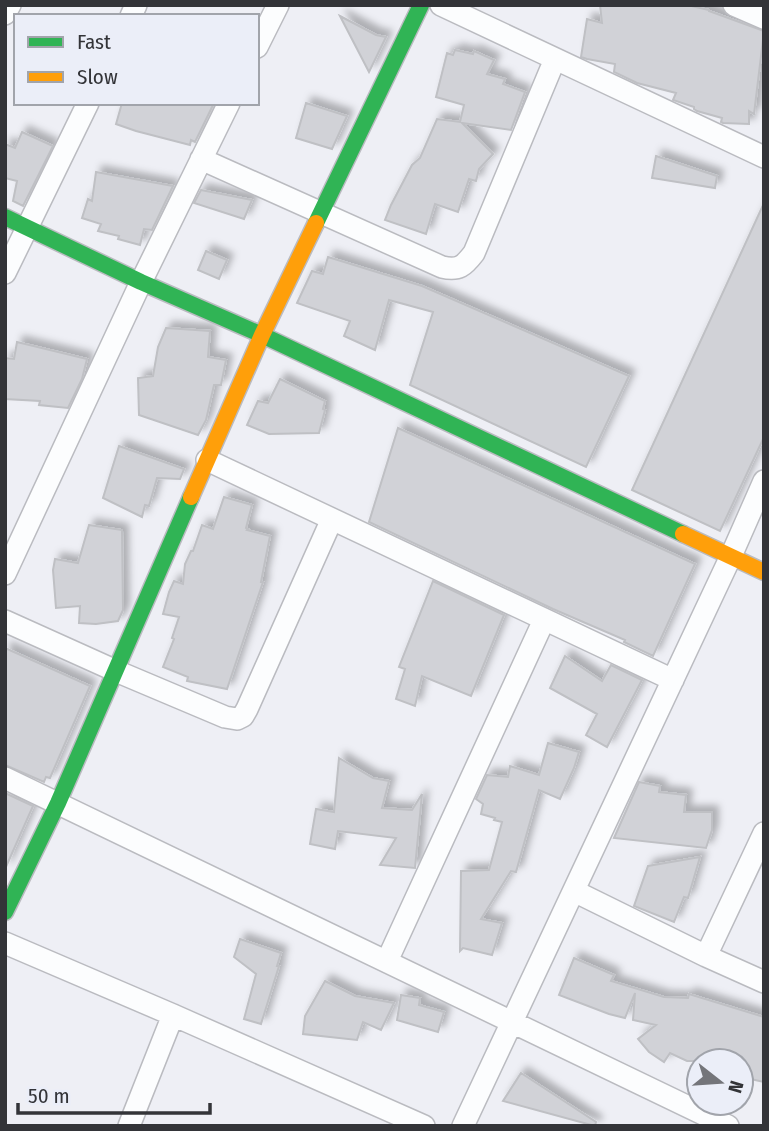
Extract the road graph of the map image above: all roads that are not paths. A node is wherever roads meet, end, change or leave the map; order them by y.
1 (9, 5) edge
2 (278, 5) edge
3 (421, 5) edge
4 (441, 5) edge
5 (734, 5) edge
6 (5, 14) edge
7 (764, 18) edge
8 (259, 43) edge
9 (555, 59) junction
10 (87, 105) edge
11 (228, 105) edge
12 (764, 157) edge
13 (201, 159) junction
14 (322, 214) junction
15 (5, 216) edge
16 (27, 227) junction
17 (5, 273) edge
18 (141, 282) junction
19 (262, 335) junction
20 (207, 460) junction
21 (764, 481) edge
22 (332, 519) junction
23 (731, 556) junction
24 (764, 572) edge
25 (5, 575) edge
26 (544, 620) junction
27 (5, 621) edge
28 (116, 671) junction
29 (673, 680) junction
30 (5, 778) edge
31 (58, 803) junction
32 (764, 833) edge
33 (574, 891) junction
34 (5, 912) edge
35 (5, 943) edge
36 (706, 956) junction
37 (387, 961) junction
38 (764, 982) edge
39 (173, 1015) junction
40 (512, 1022) junction
41 (129, 1126) edge
42 (424, 1126) edge
43 (463, 1126) edge
44 (728, 1126) edge

1 - 6 street
2 - 8 street
3 - 14 street
4 - 9 street
5 - 7 street
9 - 12 street
9 - 14 street
10 - 16 street
11 - 13 street
13 - 14 street
13 - 18 street
14 - 19 street
15 - 16 street
16 - 17 street
16 - 18 street
18 - 19 street
18 - 25 street
19 - 20 street
19 - 23 street
20 - 22 street
20 - 28 street
21 - 23 street
22 - 26 street
22 - 28 street
23 - 24 street
23 - 29 street
26 - 29 street
26 - 37 street
27 - 28 street
28 - 31 street
29 - 33 street
30 - 31 street
31 - 34 street
31 - 37 street
32 - 36 street
33 - 36 street
33 - 40 street
35 - 39 street
36 - 38 street
37 - 40 street
39 - 41 street
39 - 42 street
40 - 43 street
40 - 44 street

